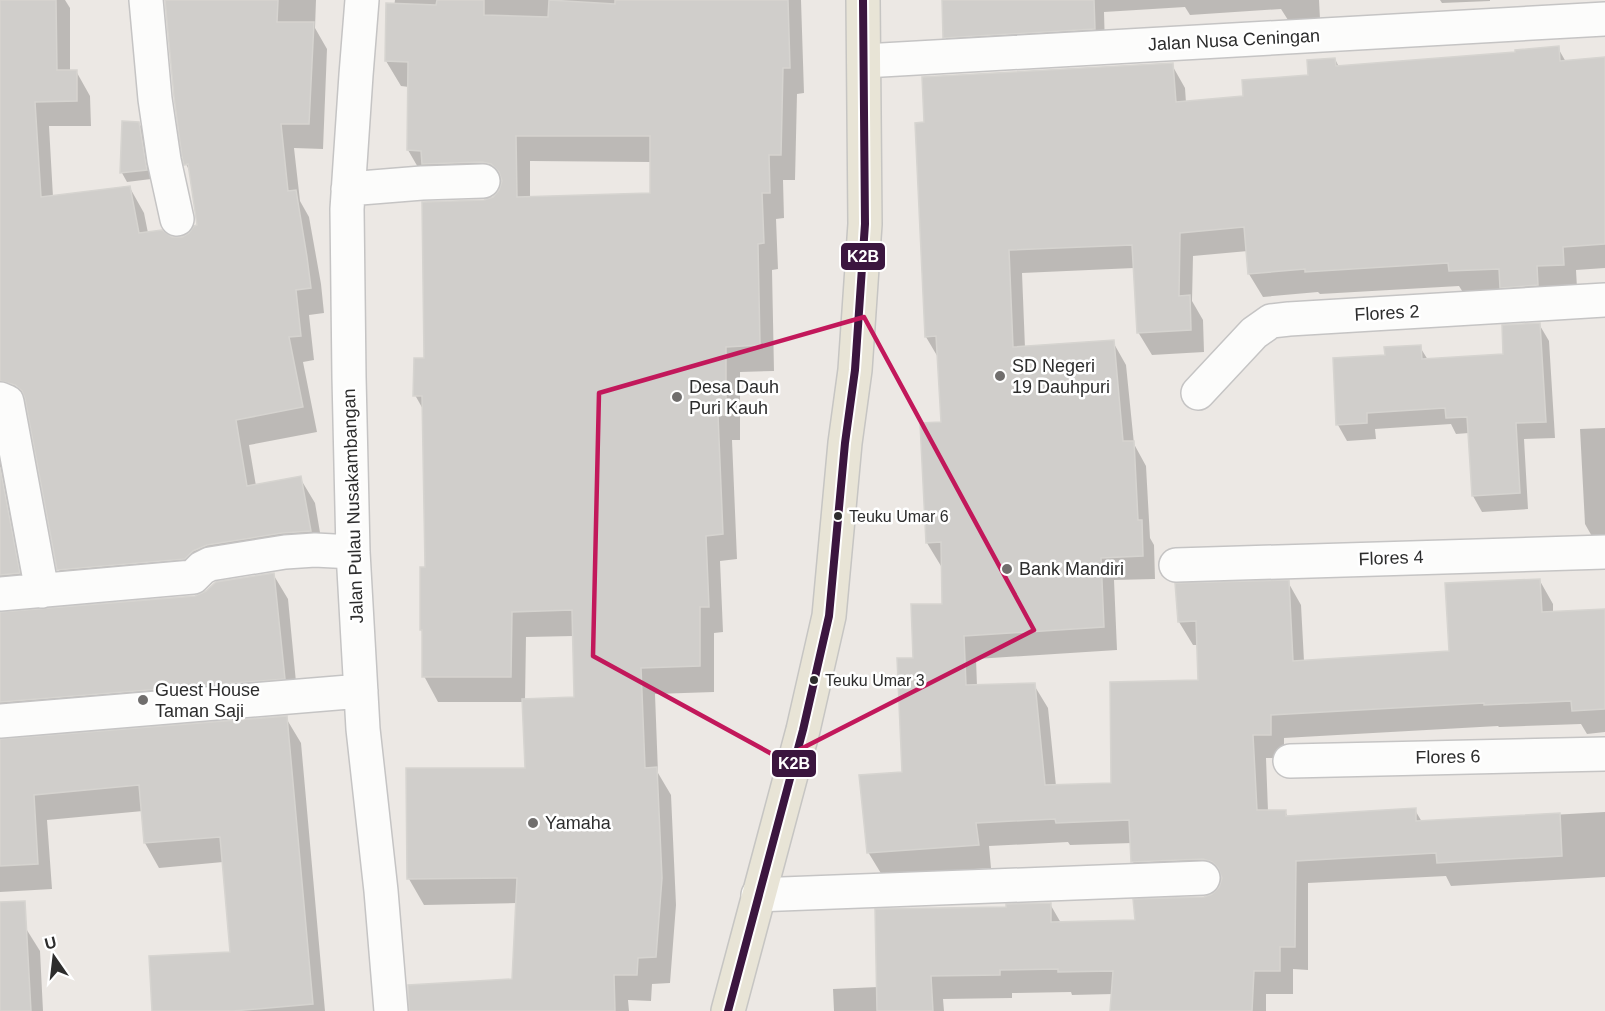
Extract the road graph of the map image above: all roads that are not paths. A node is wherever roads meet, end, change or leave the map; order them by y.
1 (146, 0) edge
2 (362, 0) edge
3 (863, 0) edge
4 (1605, 19) edge
5 (864, 62) junction
6 (483, 181) dead end
7 (348, 189) junction
8 (177, 219) dead end
9 (1605, 300) edge
10 (1198, 393) dead end
11 (0, 399) edge
12 (352, 552) junction
13 (1605, 552) edge
14 (1176, 565) dead end
15 (42, 591) junction
16 (0, 594) edge
17 (361, 691) junction
18 (0, 721) edge
19 (1605, 754) edge
20 (1290, 761) dead end
21 (1203, 878) dead end
22 (758, 895) junction
23 (391, 1011) edge
24 (728, 1011) edge

1 - 8 street
2 - 7 street, Jalan Pulau Nusakambangan
3 - 5 main road
4 - 5 street, Jalan Nusa Ceningan
5 - 22 main road
6 - 7 street
7 - 12 street, Jalan Pulau Nusakambangan
9 - 10 street, Flores 2
11 - 15 street
12 - 15 street
12 - 17 street, Jalan Pulau Nusakambangan
13 - 14 street, Flores 4
15 - 16 street
17 - 18 street
17 - 23 street, Jalan Pulau Nusakambangan
19 - 20 street, Flores 6
21 - 22 street
22 - 24 main road

